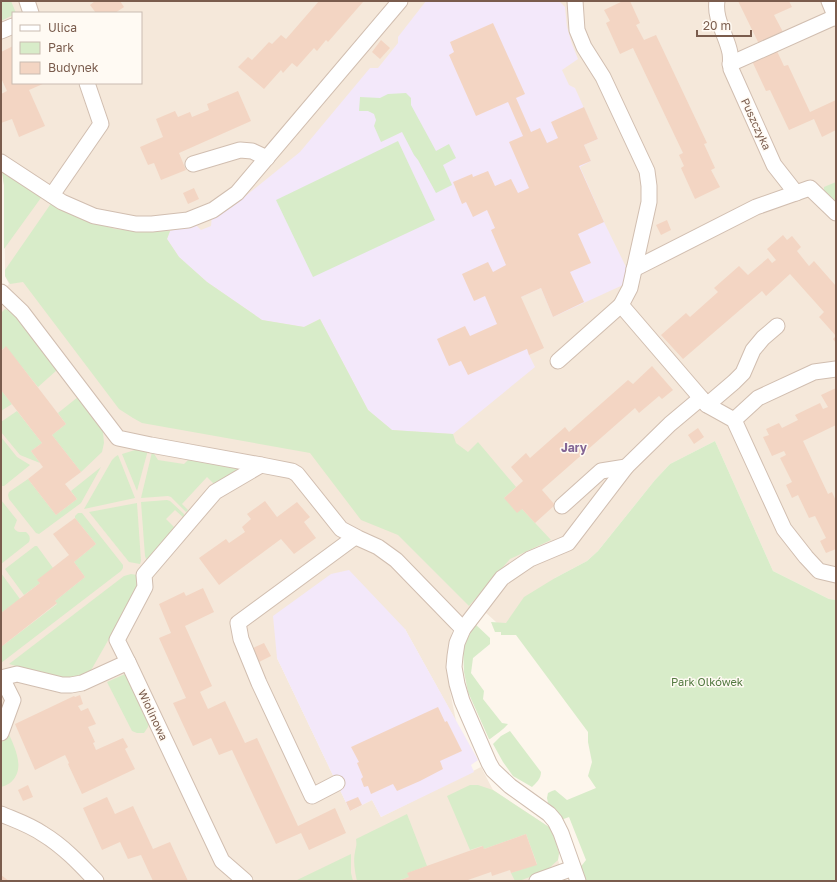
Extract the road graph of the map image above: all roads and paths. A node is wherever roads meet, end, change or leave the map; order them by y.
1 (27, 1) edge
2 (400, 1) edge
3 (575, 1) edge
4 (717, 1) edge
5 (829, 1) edge
6 (31, 12) edge
7 (836, 17) edge
8 (12, 26) edge
9 (1, 31) edge
10 (730, 64) junction
11 (87, 84) edge
12 (268, 158) junction
13 (1, 162) edge
14 (193, 164) dead end
15 (796, 193) junction
16 (52, 195) junction
17 (836, 213) edge
18 (634, 269) junction
19 (1, 292) edge
20 (621, 305) junction
21 (776, 326) dead end
22 (558, 361) dead end
23 (836, 369) edge
24 (704, 401) junction
25 (734, 420) junction
26 (261, 465) junction
27 (626, 467) junction
28 (562, 506) dead end
29 (355, 537) junction
30 (836, 575) edge
31 (463, 630) junction
32 (128, 662) junction
33 (1, 678) edge
34 (1, 733) edge
35 (337, 784) dead end
36 (1, 814) edge
37 (576, 874) edge
38 (96, 881) edge
39 (245, 881) edge
40 (537, 881) edge

1 - 6 street
2 - 12 street
3 - 18 street
4 - 10 street, Puszczyka
5 - 7 street
7 - 10 street
8 - 9 street
10 - 15 street, Puszczyka
11 - 16 street
12 - 14 street
12 - 16 street
13 - 16 street
15 - 17 street
15 - 18 street
18 - 20 street
19 - 26 street
20 - 22 street
20 - 24 street
21 - 24 street
23 - 25 street
24 - 25 street
24 - 27 street
25 - 30 street
26 - 29 street
26 - 32 street, Wiolinowa
27 - 28 street
27 - 31 street
29 - 31 street
29 - 35 street
31 - 37 street
32 - 33 street
32 - 39 street, Wiolinowa
33 - 34 street
36 - 38 street
37 - 40 street

